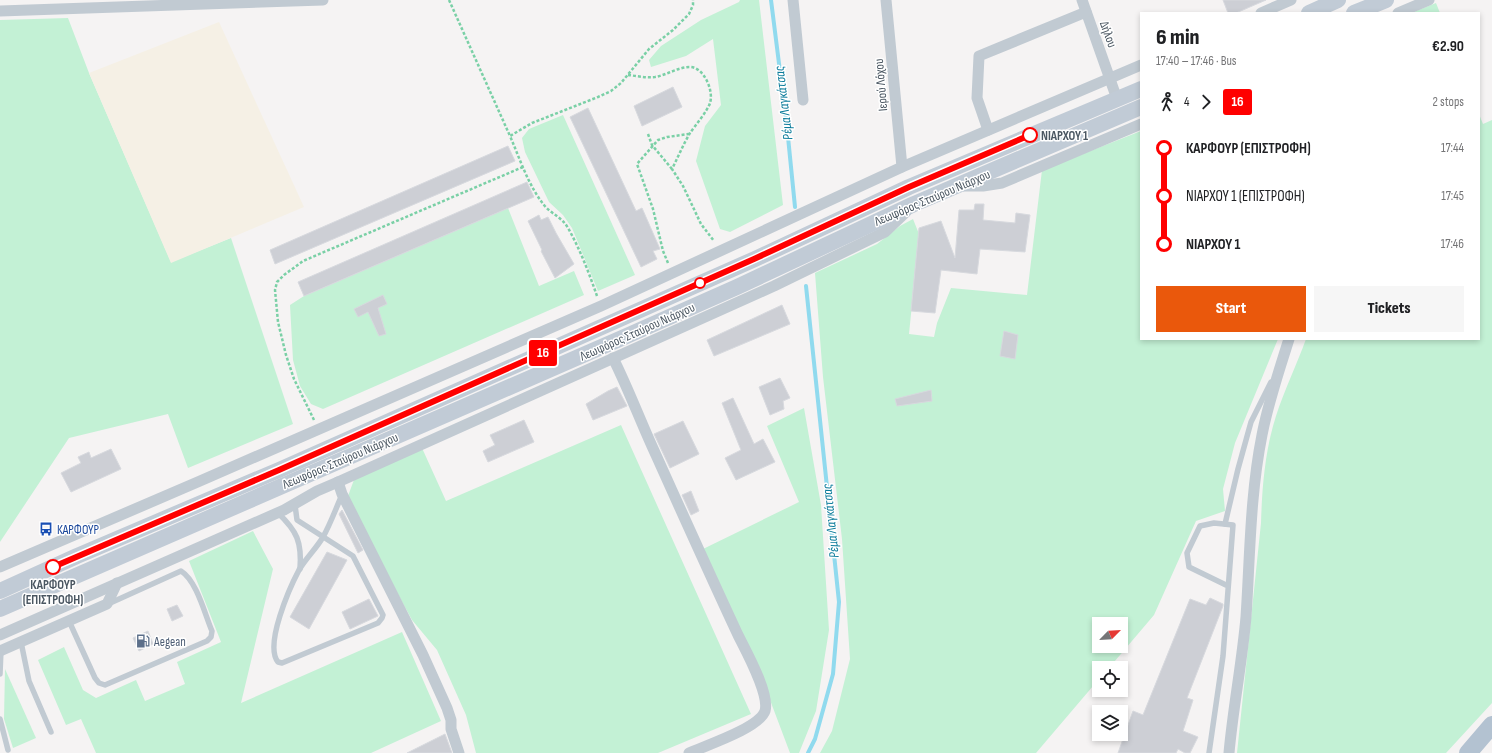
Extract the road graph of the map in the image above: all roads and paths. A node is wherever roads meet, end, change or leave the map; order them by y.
1 (323, 0) edge
2 (449, 0) edge
3 (693, 0) edge
4 (793, 0) edge
5 (886, 0) edge
6 (1082, 0) edge
7 (1291, 0) edge
8 (1338, 0) edge
9 (1386, 0) edge
10 (1429, 0) edge
11 (0, 11) edge
12 (1086, 12) junction
13 (1263, 12) edge
14 (1311, 12) edge
15 (1356, 12) edge
16 (1400, 12) edge
17 (1140, 65) edge
18 (628, 75) junction
19 (1109, 78) junction
20 (1140, 89) edge
21 (1117, 99) junction
22 (803, 100) dead end
23 (1140, 107) edge
24 (1140, 124) edge
25 (988, 130) junction
26 (648, 134) dead end
27 (690, 134) junction
28 (510, 136) junction
29 (652, 145) junction
30 (523, 167) junction
31 (902, 167) junction
32 (672, 169) junction
33 (955, 186) junction
34 (914, 204) junction
35 (722, 250) junction
36 (677, 271) junction
37 (601, 306) junction
38 (1289, 340) edge
39 (613, 358) junction
40 (1282, 360) junction
41 (318, 429) junction
42 (338, 482) junction
43 (342, 494) junction
44 (295, 505) junction
45 (278, 513) junction
46 (1225, 524) junction
47 (323, 536) junction
48 (0, 567) edge
49 (300, 569) junction
50 (116, 583) junction
51 (1228, 586) junction
52 (0, 590) edge
53 (107, 604) junction
54 (0, 609) edge
55 (70, 622) junction
56 (0, 635) edge
57 (21, 642) junction
58 (1, 650) edge
59 (0, 674) edge
60 (0, 719) edge
61 (1492, 725) edge
62 (51, 732) dead end
63 (8, 750) dead end
64 (459, 753) edge
65 (689, 753) edge
66 (1209, 753) edge
67 (1228, 753) edge
68 (1468, 753) edge

1 - 11 street
2 - 28 path
3 - 18 path
4 - 22 street
5 - 31 street, Ιερού Λόχου
6 - 12 street, Δήλου
7 - 13 street
8 - 14 main road
9 - 15 main road
10 - 16 street
12 - 19 street, Δήλου
12 - 25 street
17 - 19 street
18 - 27 path
18 - 28 path
19 - 21 street, Δήλου
19 - 25 street
20 - 21 main road, Λεωφόρος Σταύρου Νιάρχου
21 - 52 main road, Λεωφόρος Σταύρου Νιάρχου
23 - 33 main road, Λεωφόρος Σταύρου Νιάρχου
24 - 33 street
25 - 31 street
26 - 29 path
27 - 29 path
27 - 32 path
28 - 30 path
29 - 32 path
29 - 36 path
30 - 37 path
30 - 41 path
31 - 35 street
32 - 35 path
33 - 34 main road, Λεωφόρος Σταύρου Νιάρχου
34 - 39 street
34 - 54 main road, Λεωφόρος Σταύρου Νιάρχου
35 - 36 street
36 - 37 street
37 - 41 street
38 - 40 street
39 - 42 street
39 - 65 street
40 - 46 lane
40 - 67 street
41 - 48 street
42 - 43 street
42 - 44 street
43 - 47 lane
43 - 64 street
44 - 45 street
44 - 47 lane
45 - 49 lane
45 - 50 street
46 - 51 lane
46 - 51 lane
47 - 49 lane
47 - 49 lane
50 - 53 street
50 - 56 street
51 - 66 lane
53 - 55 street
53 - 55 lane
55 - 57 street
57 - 58 street
57 - 62 lane
58 - 59 lane
60 - 63 lane
61 - 68 main road

